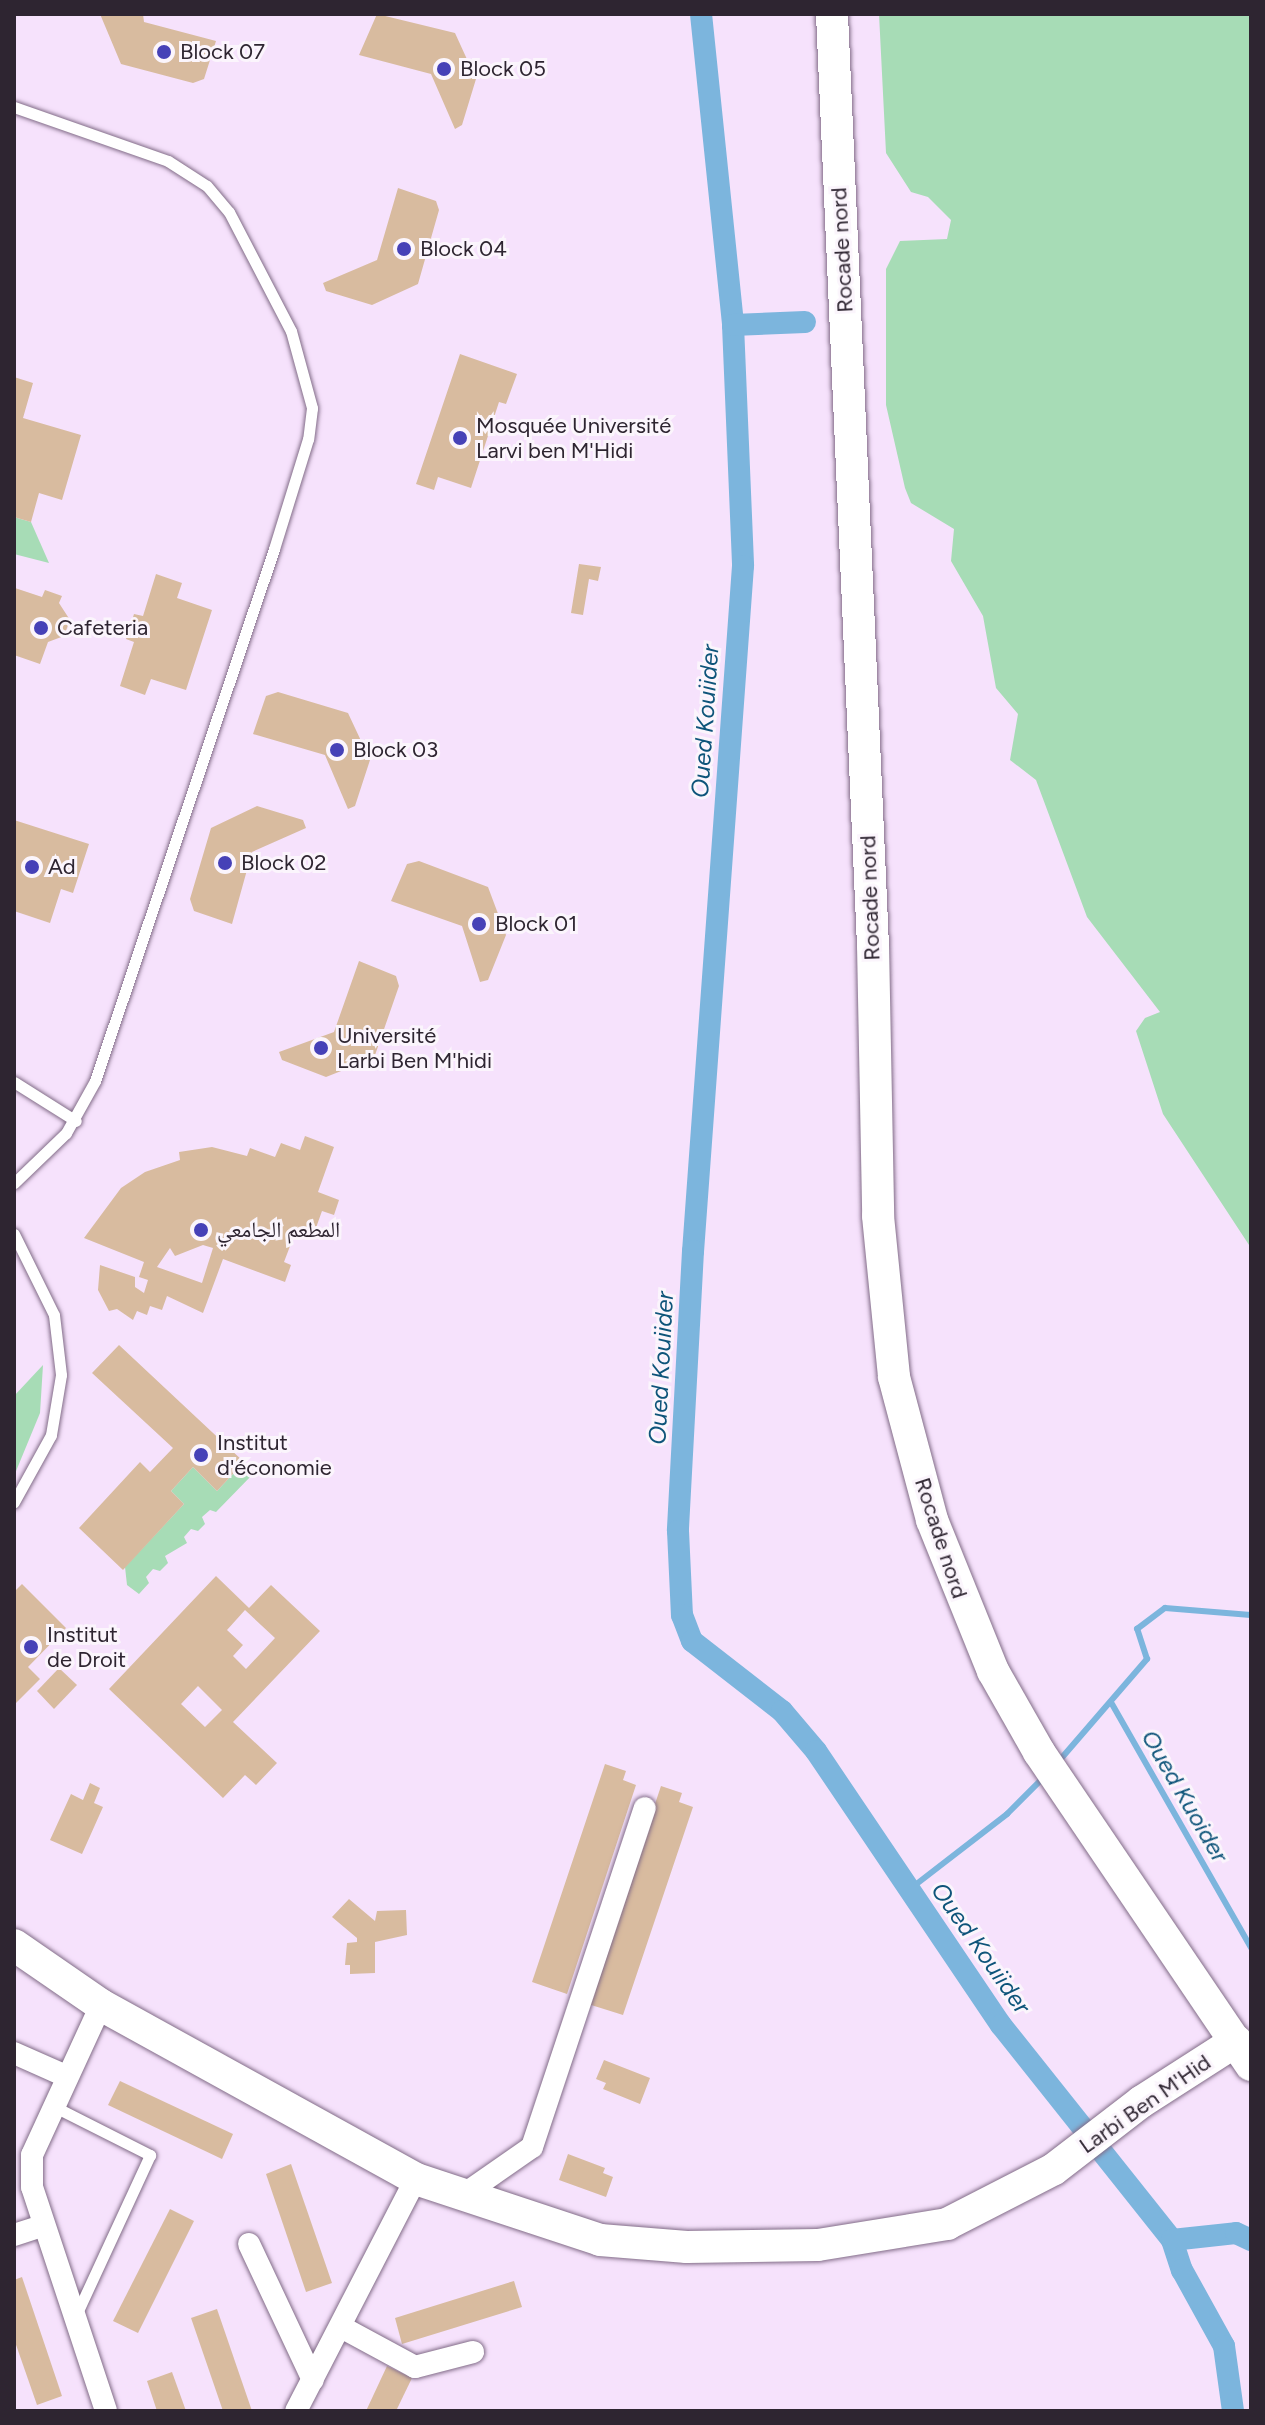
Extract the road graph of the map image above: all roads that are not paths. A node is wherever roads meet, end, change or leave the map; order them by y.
1 (832, 14) edge
2 (14, 107) edge
3 (14, 1082) edge
4 (76, 1121) junction
5 (14, 1183) edge
6 (14, 1234) edge
7 (14, 1502) edge
8 (645, 1808) dead end
9 (14, 1945) edge
10 (101, 2005) junction
11 (14, 2053) edge
12 (1244, 2053) edge
13 (66, 2076) junction
14 (53, 2106) junction
15 (416, 2179) junction
16 (466, 2193) junction
17 (41, 2226) junction
18 (14, 2235) edge
19 (249, 2244) dead end
20 (77, 2314) junction
21 (343, 2328) junction
22 (473, 2352) dead end
23 (313, 2380) junction
24 (106, 2411) edge
25 (296, 2411) edge

1 - 12 main road, Rocade nord
2 - 4 lane
3 - 4 lane
4 - 5 lane
6 - 7 lane
8 - 16 street
9 - 10 main road, Larbi Ben M'Hid
10 - 13 street
10 - 15 main road, Larbi Ben M'Hid
11 - 13 street
12 - 16 main road, Larbi Ben M'Hid
13 - 14 street
14 - 17 street
14 - 20 lane
15 - 16 main road, Larbi Ben M'Hid
15 - 21 street
17 - 18 street
17 - 20 street
19 - 23 street
20 - 24 street
21 - 22 street
21 - 23 street
23 - 25 street

